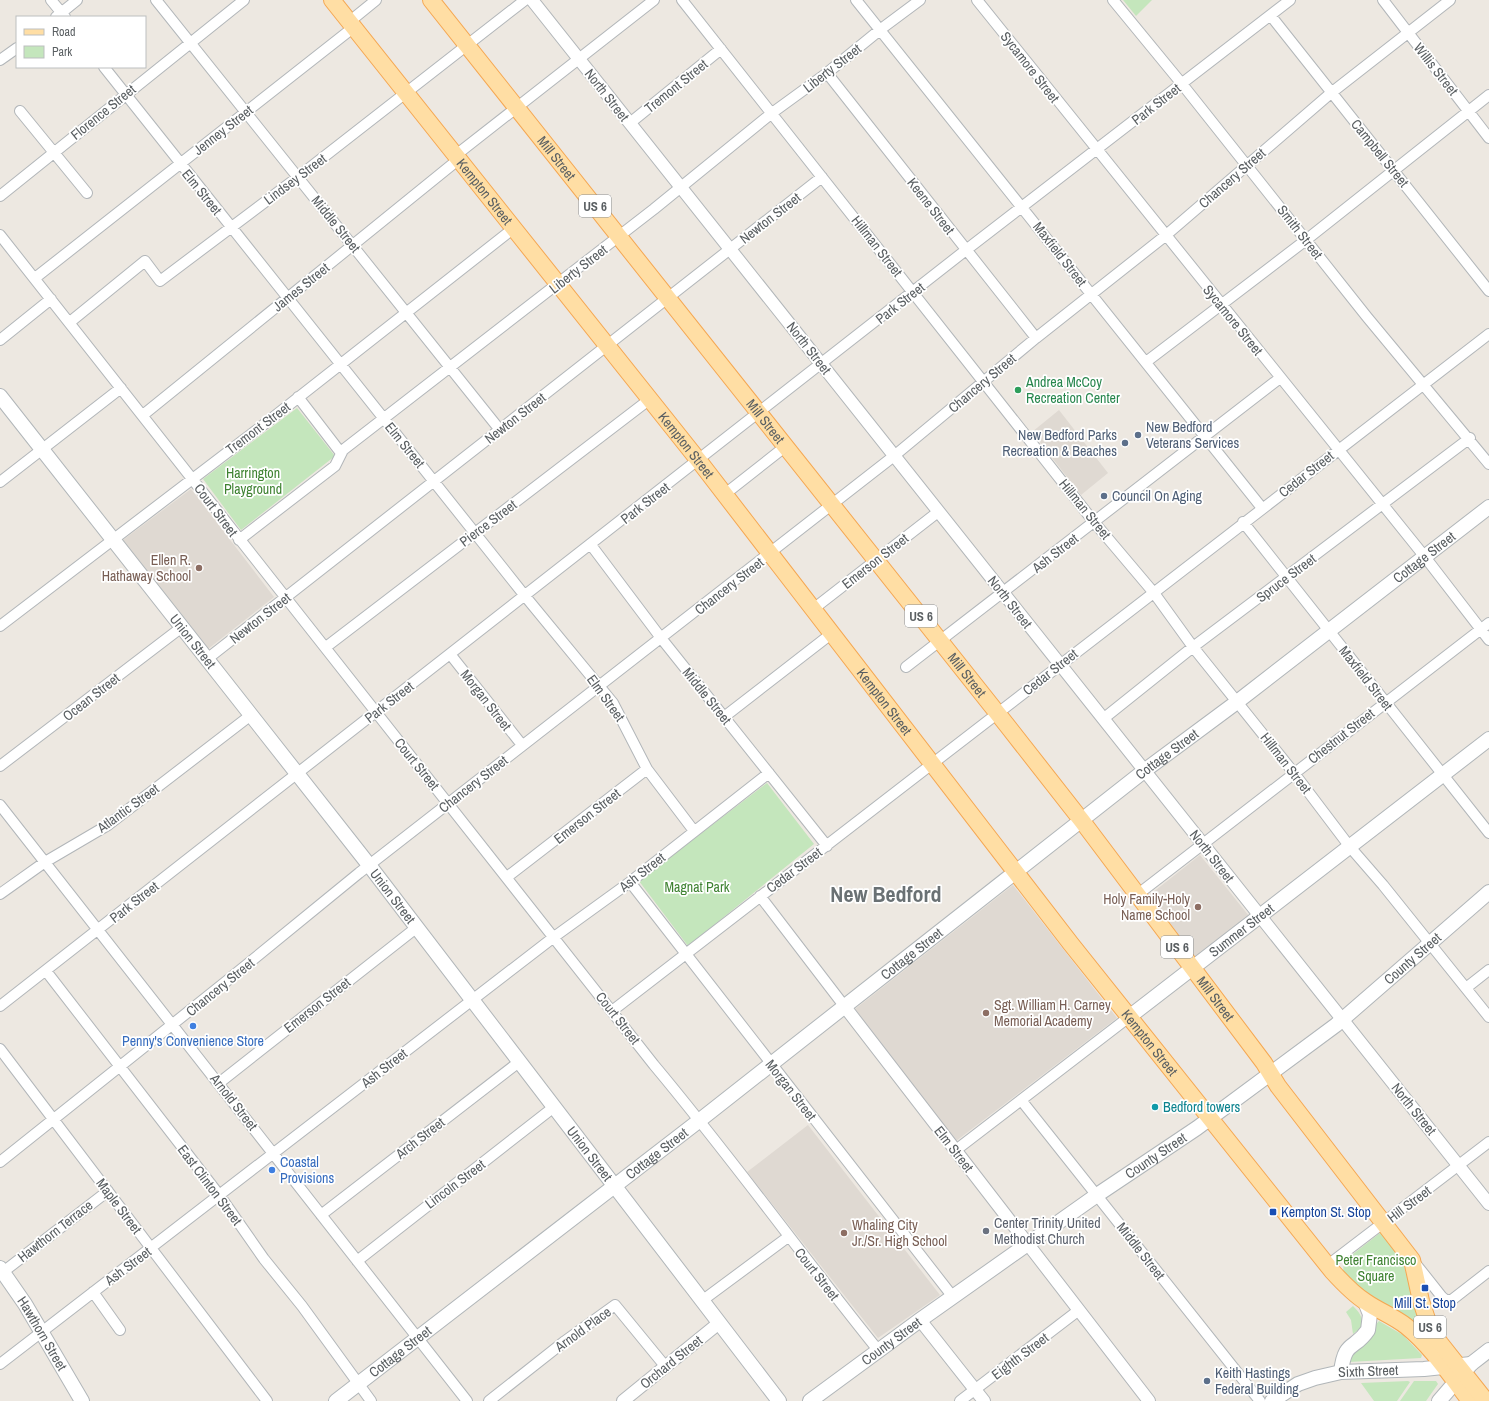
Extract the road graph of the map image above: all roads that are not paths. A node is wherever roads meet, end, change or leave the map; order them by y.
1 (51, 0) edge
2 (77, 0) edge
3 (156, 0) edge
4 (244, 0) edge
5 (332, 0) edge
6 (376, 0) edge
7 (431, 0) edge
8 (525, 0) edge
9 (532, 0) edge
10 (654, 0) edge
11 (682, 0) edge
12 (856, 0) edge
13 (920, 0) edge
14 (976, 0) edge
15 (1113, 0) edge
16 (1290, 0) edge
17 (1383, 0) edge
18 (1450, 0) edge
19 (61, 16) edge
20 (1270, 16) junction
21 (352, 24) junction
22 (881, 29) junction
23 (1407, 32) junction
24 (190, 42) junction
25 (467, 46) junction
26 (16, 49) edge
27 (721, 49) junction
28 (579, 59) junction
29 (0, 60) edge
30 (105, 68) edge
31 (827, 73) junction
32 (1182, 84) junction
33 (406, 93) junction
34 (1331, 93) junction
35 (126, 95) junction
36 (1489, 95) edge
37 (516, 108) junction
38 (20, 111) dead end
39 (1469, 111) junction
40 (246, 112) junction
41 (772, 113) junction
42 (630, 123) junction
43 (1489, 138) edge
44 (1096, 150) junction
45 (54, 152) junction
46 (458, 157) junction
47 (180, 164) junction
48 (1247, 165) junction
49 (1395, 170) junction
50 (298, 177) junction
51 (822, 177) junction
52 (681, 187) junction
53 (87, 193) dead end
54 (0, 196) edge
55 (1023, 207) junction
56 (230, 227) junction
57 (514, 228) junction
58 (0, 235) edge
59 (1165, 236) junction
60 (619, 237) junction
61 (1306, 240) junction
62 (353, 246) junction
63 (730, 250) junction
64 (966, 250) junction
65 (35, 278) junction
66 (558, 284) junction
67 (1489, 291) edge
68 (913, 292) junction
69 (1092, 295) junction
70 (288, 298) junction
71 (668, 298) junction
72 (51, 299) junction
73 (1221, 304) junction
74 (406, 312) junction
75 (70, 322) junction
76 (1489, 334) edge
77 (1036, 338) junction
78 (0, 340) edge
79 (607, 345) junction
80 (1146, 362) junction
81 (341, 364) junction
82 (821, 364) junction
83 (450, 368) junction
84 (1280, 378) junction
85 (984, 382) junction
86 (1424, 384) junction
87 (121, 388) junction
88 (0, 396) edge
89 (298, 397) junction
90 (650, 399) junction
91 (759, 412) junction
92 (143, 415) junction
93 (384, 418) junction
94 (500, 430) junction
95 (1204, 436) junction
96 (1470, 438) junction
97 (786, 446) junction
98 (1338, 449) junction
99 (42, 450) junction
100 (341, 452) junction
101 (894, 456) junction
102 (699, 461) junction
103 (1489, 464) edge
104 (192, 478) junction
105 (434, 481) junction
106 (0, 482) edge
107 (725, 494) junction
108 (832, 504) junction
109 (1382, 505) junction
110 (1489, 507) edge
111 (1262, 508) junction
112 (938, 512) junction
113 (1094, 522) junction
114 (1244, 522) junction
115 (475, 533) junction
116 (113, 539) junction
117 (239, 540) junction
118 (591, 545) junction
119 (770, 554) junction
120 (1425, 557) junction
121 (876, 560) junction
122 (1287, 577) junction
123 (1003, 593) junction
124 (1154, 593) junction
125 (525, 596) junction
126 (286, 598) junction
127 (812, 610) junction
128 (1489, 623) edge
129 (0, 626) edge
130 (182, 627) junction
131 (1328, 630) junction
132 (1480, 630) junction
133 (831, 634) junction
134 (661, 638) junction
135 (940, 640) junction
136 (1489, 640) edge
137 (326, 647) junction
138 (1193, 647) junction
139 (450, 654) junction
140 (207, 659) junction
141 (1060, 665) junction
142 (906, 667) dead end
143 (598, 686) junction
144 (1237, 702) junction
145 (1386, 702) junction
146 (376, 712) junction
147 (997, 713) junction
148 (251, 715) junction
149 (724, 717) junction
150 (1103, 719) junction
151 (1489, 740) edge
152 (522, 745) junction
153 (932, 764) junction
154 (0, 766) edge
155 (647, 769) junction
156 (1144, 771) junction
157 (297, 773) junction
158 (769, 773) junction
159 (1294, 773) junction
160 (1443, 775) junction
161 (449, 803) junction
162 (0, 804) edge
163 (1082, 821) junction
164 (694, 831) junction
165 (1489, 833) edge
166 (1203, 845) junction
167 (827, 846) junction
168 (1350, 847) junction
169 (45, 862) junction
170 (369, 865) junction
171 (1016, 872) junction
172 (507, 877) junction
173 (630, 882) junction
174 (1489, 892) edge
175 (0, 894) edge
176 (1137, 895) junction
177 (760, 896) junction
178 (1260, 917) junction
179 (416, 928) junction
180 (98, 930) junction
181 (554, 937) junction
182 (1430, 944) junction
183 (685, 954) junction
184 (1193, 969) junction
185 (1489, 970) edge
186 (46, 971) junction
187 (1466, 988) junction
188 (472, 1001) junction
189 (0, 1006) edge
190 (845, 1007) junction
191 (612, 1011) junction
192 (1130, 1017) junction
193 (1489, 1017) edge
194 (1341, 1020) junction
195 (173, 1024) junction
196 (0, 1049) edge
197 (519, 1062) junction
198 (772, 1064) junction
199 (121, 1066) junction
200 (1270, 1074) junction
201 (219, 1083) junction
202 (1021, 1100) junction
203 (554, 1107) junction
204 (1211, 1118) junction
205 (54, 1120) junction
206 (700, 1120) junction
207 (1489, 1142) edge
208 (956, 1150) junction
209 (274, 1153) junction
210 (0, 1162) edge
211 (1458, 1165) junction
212 (614, 1186) junction
213 (108, 1191) junction
214 (1097, 1195) junction
215 (220, 1196) junction
216 (1489, 1204) edge
217 (321, 1215) junction
218 (1384, 1223) junction
219 (788, 1237) junction
220 (1028, 1244) junction
221 (152, 1249) junction
222 (1412, 1260) junction
223 (357, 1261) junction
224 (1328, 1265) junction
225 (2, 1270) edge
226 (1489, 1271) edge
227 (93, 1292) junction
228 (954, 1297) junction
229 (703, 1300) junction
230 (1365, 1302) junction
231 (1079, 1310) junction
232 (920, 1320) junction
233 (719, 1323) junction
234 (120, 1330) dead end
235 (42, 1332) junction
236 (419, 1337) junction
237 (878, 1350) junction
238 (1489, 1350) edge
239 (0, 1364) edge
240 (665, 1366) junction
241 (1459, 1370) junction
242 (1341, 1372) junction
243 (358, 1383) junction
244 (975, 1390) junction
245 (82, 1401) edge
246 (267, 1401) edge
247 (336, 1401) edge
248 (372, 1401) edge
249 (467, 1401) edge
250 (488, 1401) edge
251 (623, 1401) edge
252 (779, 1401) edge
253 (810, 1401) edge
254 (960, 1401) edge
255 (984, 1401) edge
256 (1149, 1401) edge
257 (1260, 1401) edge
258 (1272, 1401) edge
259 (1439, 1401) edge
260 (1470, 1401) edge
261 (1486, 1401) edge

1 - 19 street
2 - 19 street
3 - 24 street, Middle Street
4 - 24 street, Florence Street
5 - 21 main road, Kempton Street / US 6
6 - 21 street, Jenney Street
7 - 25 main road, Mill Street / US 6
8 - 25 street, Lindsey Street
9 - 28 street, North Street
10 - 28 street, James Street
11 - 27 street, Hillman Street
12 - 22 street, Maxfield Street
13 - 22 street, Liberty Street
14 - 44 street, Sycamore Street
15 - 32 street, Smith Street
16 - 20 street, Park Street
17 - 23 street, Willis Street
18 - 23 street, Chancery Street
20 - 32 street, Park Street
20 - 34 street, Campbell Street
21 - 33 main road, Kempton Street / US 6
21 - 40 street, Jenney Street
22 - 31 street, Liberty Street
22 - 55 street, Maxfield Street
23 - 34 street, Chancery Street
23 - 39 street, Willis Street
24 - 35 street, Florence Street
24 - 40 street, Middle Street
25 - 33 street, Lindsey Street
25 - 37 main road, Mill Street / US 6
26 - 29 street
27 - 41 street, Hillman Street
27 - 42 street, Tremont Street
28 - 37 street, James Street
28 - 42 street, North Street
30 - 35 street, Elm Street
31 - 41 street, Liberty Street
31 - 64 street, Keene Street
32 - 44 street, Park Street
32 - 48 street, Smith Street
33 - 46 main road, Kempton Street / US 6
33 - 50 street, Lindsey Street
34 - 48 street, Chancery Street
34 - 49 street, Campbell Street
35 - 45 street, Florence Street
35 - 47 street, Elm Street
36 - 39 street
37 - 46 street, James Street
37 - 60 main road, Mill Street / US 6
38 - 45 street
39 - 43 street, Willis Street
39 - 49 street
40 - 47 street, Jenney Street
40 - 50 street, Middle Street
41 - 51 street, Hillman Street
41 - 52 street, Liberty Street
42 - 52 street, North Street
44 - 55 street, Park Street
44 - 59 street, Sycamore Street
45 - 53 street
45 - 54 street, Florence Street
46 - 57 main road, Kempton Street / US 6
46 - 62 street, James Street
47 - 56 street, Elm Street
47 - 65 street, Jenney Street
48 - 59 street, Chancery Street
48 - 61 street, Smith Street
49 - 61 street
49 - 67 street, Campbell Street
50 - 56 street, Lindsey Street
50 - 62 street, Middle Street
51 - 63 street, Newton Street
51 - 68 street, Hillman Street
52 - 60 street, Liberty Street
52 - 63 street, North Street
55 - 64 street, Park Street
55 - 69 street, Maxfield Street
56 - 70 street, Elm Street
56 - 75 street, Lindsey Street
57 - 66 main road, Kempton Street / US 6
57 - 74 street, Tremont Street
58 - 65 street, Court Street
59 - 69 street, Chancery Street
59 - 73 street, Sycamore Street
60 - 66 street, Liberty Street
60 - 71 main road, Mill Street / US 6
61 - 73 street
61 - 86 street, Smith Street
62 - 70 street, James Street
62 - 74 street, Middle Street
63 - 71 street, Newton Street
63 - 82 street, North Street
64 - 68 street, Park Street
64 - 77 street, Keene Street
65 - 72 street, Court Street
66 - 79 main road, Kempton Street / US 6
66 - 83 street, Liberty Street
68 - 82 street, Park Street
68 - 85 street, Hillman Street
69 - 77 street, Chancery Street
69 - 80 street, Maxfield Street
70 - 81 street, Elm Street
70 - 92 street, James Street
71 - 79 street, Newton Street
71 - 91 main road, Mill Street / US 6
72 - 75 street, Court Street
72 - 78 street
73 - 80 street
73 - 84 street, Sycamore Street
74 - 81 street, Tremont Street
74 - 83 street, Middle Street
75 - 87 street, Court Street
76 - 86 street, Cedar Street
77 - 85 street, Chancery Street
79 - 90 main road, Kempton Street / US 6
79 - 94 street, Newton Street
80 - 95 street, Maxfield Street
81 - 89 street, Tremont Street
81 - 93 street, Elm Street
82 - 91 street, Park Street
82 - 101 street, North Street
83 - 93 street, Liberty Street
83 - 94 street, Middle Street
84 - 95 street, Ash Street
84 - 98 street, Sycamore Street
85 - 101 street, Chancery Street
85 - 113 street, Hillman Street
86 - 96 street, Smith Street
86 - 98 street, Cedar Street
87 - 92 street, Court Street
87 - 99 street
88 - 99 main road, Union Street
89 - 100 street
89 - 104 street, Tremont Street
90 - 102 main road, Kempton Street / US 6
90 - 115 street, Pierce Street
91 - 97 main road, Mill Street / US 6
91 - 102 street, Park Street
92 - 104 street, Court Street
93 - 100 street, Liberty Street
93 - 105 street, Elm Street
94 - 105 street, Newton Street
95 - 111 street, Maxfield Street
95 - 113 street, Ash Street
96 - 103 street, Smith Street
96 - 109 street, Spruce Street
97 - 107 street
97 - 108 main road, Mill Street / US 6
98 - 109 street, Sycamore Street
98 - 111 street, Cedar Street
99 - 106 street
99 - 116 main road, Union Street
100 - 117 street, Liberty Street
101 - 108 street, Chancery Street
101 - 112 street, North Street
102 - 107 main road, Kempton Street / US 6
102 - 118 street, Park Street
104 - 116 street, Tremont Street
104 - 117 street, Court Street
105 - 115 street, Elm Street
105 - 126 street, Newton Street
107 - 119 main road, Kempton Street / US 6
108 - 119 street, Chancery Street
108 - 121 main road, Mill Street / US 6
109 - 120 street, Sycamore Street
109 - 122 street, Spruce Street
110 - 120 main road, Cottage Street
111 - 114 street, Cedar Street
112 - 121 street, Emerson Street
112 - 123 street, North Street
113 - 123 street, Ash Street
113 - 124 street, Hillman Street
114 - 122 street, Maxfield Street
114 - 124 street, Cedar Street
115 - 125 street, Elm Street
115 - 137 street, Pierce Street
116 - 129 street, Tremont Street
116 - 130 main road, Union Street
117 - 126 street, Court Street
118 - 125 street, Park Street
118 - 134 street, Middle Street
119 - 127 main road, Kempton Street / US 6
119 - 134 street, Chancery Street
120 - 131 main road, Cottage Street
120 - 132 street, Sycamore Street
121 - 127 street, Emerson Street
121 - 135 main road, Mill Street / US 6
122 - 131 street, Maxfield Street
122 - 138 street, Spruce Street
123 - 135 street, Ash Street
123 - 141 street, North Street
124 - 138 street, Hillman Street
124 - 141 street, Cedar Street
125 - 139 street, Park Street
125 - 143 street, Elm Street
126 - 137 street, Court Street
126 - 140 street, Newton Street
127 - 133 main road, Kempton Street / US 6
128 - 132 street, Chestnut Street
130 - 140 main road, Union Street
130 - 154 street, Ocean Street
131 - 144 main road, Cottage Street
131 - 145 street, Maxfield Street
132 - 136 street, Sycamore Street
132 - 145 street, Chestnut Street
133 - 149 street
133 - 153 main road, Kempton Street / US 6
134 - 143 street, Chancery Street
134 - 149 street, Middle Street
135 - 142 street, Ash Street
135 - 147 main road, Mill Street / US 6
137 - 146 street, Court Street
138 - 144 street, Hillman Street
138 - 150 street, Spruce Street
139 - 146 street, Park Street
139 - 152 street, Morgan Street
140 - 148 main road, Union Street
141 - 147 street, Cedar Street
141 - 150 street, North Street
143 - 152 street, Chancery Street
143 - 155 street, Elm Street
144 - 156 main road, Cottage Street
144 - 159 street, Hillman Street
145 - 159 street, Chestnut Street
145 - 160 street, Maxfield Street
146 - 157 street, Park Street
146 - 161 street, Court Street
147 - 153 street, Cedar Street
147 - 163 main road, Mill Street / US 6
148 - 157 main road, Union Street
148 - 169 street, Atlantic Street
149 - 158 street, Middle Street
150 - 156 street, North Street
151 - 160 main road, Summer Street
152 - 161 street, Chancery Street
153 - 167 street, Cedar Street
153 - 171 main road, Kempton Street / US 6
155 - 164 street, Elm Street
155 - 172 street, Emerson Street
156 - 163 main road, Cottage Street
156 - 166 street, North Street
157 - 170 main road, Union Street
157 - 180 street, Park Street
158 - 164 street, Ash Street
158 - 167 street, Middle Street
159 - 166 street, Chestnut Street
159 - 168 street, Hillman Street
160 - 165 street, Maxfield Street
160 - 168 main road, Summer Street
161 - 170 street, Chancery Street
161 - 172 street, Court Street
162 - 169 street, Arnold Street
163 - 171 main road, Cottage Street
163 - 176 main road, Mill Street / US 6
164 - 173 street, Ash Street
166 - 176 street, Chestnut Street
166 - 178 street, North Street
167 - 177 street, Cedar Street
168 - 178 main road, Summer Street
168 - 182 street, Hillman Street
169 - 175 street, Atlantic Street
169 - 180 street, Arnold Street
170 - 179 main road, Union Street
170 - 195 street, Chancery Street
171 - 190 main road, Cottage Street
171 - 192 main road, Kempton Street / US 6
172 - 181 street, Court Street
173 - 181 street, Ash Street
173 - 183 street, Morgan Street
174 - 182 main road, County Street
176 - 184 main road, Mill Street / US 6
177 - 183 street, Cedar Street
177 - 190 street, Elm Street
178 - 184 main road, Summer Street
178 - 194 street, North Street
179 - 188 main road, Union Street
179 - 201 street, Emerson Street
180 - 186 street, Park Street
180 - 195 street, Arnold Street
181 - 188 street, Ash Street
181 - 191 street, Court Street
182 - 187 street, Hillman Street
182 - 194 main road, County Street
183 - 191 street, Cedar Street
183 - 198 street, Morgan Street
184 - 192 main road, Summer Street
184 - 200 main road, Mill Street / US 6
185 - 187 street
186 - 189 street, Park Street
186 - 199 street, East Clinton Street
187 - 193 street, Hillman Street
188 - 197 main road, Union Street
188 - 209 street, Ash Street
190 - 198 main road, Cottage Street
190 - 208 street, Elm Street
191 - 206 street, Court Street
192 - 202 street, Summer Street
192 - 204 main road, Kempton Street / US 6
194 - 200 main road, County Street
194 - 211 street, North Street
195 - 199 street, Chancery Street
195 - 201 street, Arnold Street
196 - 205 street, Maple Street
197 - 203 main road, Union Street
197 - 217 street, Arch Street
198 - 206 main road, Cottage Street
198 - 228 street, Morgan Street
199 - 205 street, Chancery Street
199 - 215 street, East Clinton Street
200 - 204 main road, County Street
200 - 218 main road, Mill Street / US 6
201 - 209 street, Arnold Street
202 - 208 street, Summer Street
202 - 214 street, Middle Street
203 - 212 main road, Union Street
203 - 223 street, Lincoln Street
204 - 214 main road, County Street
204 - 224 main road, Kempton Street / US 6
205 - 210 street, Chancery Street
205 - 213 street, Maple Street
206 - 212 main road, Cottage Street
206 - 219 street, Court Street
207 - 211 street, Hill Street
208 - 220 street, Elm Street
209 - 215 street, Ash Street
209 - 217 street, Arnold Street
211 - 216 street, North Street
211 - 218 street, Hill Street
212 - 229 main road, Union Street
212 - 236 main road, Cottage Street
213 - 221 street, Maple Street
213 - 225 street, Hawthorn Terrace
214 - 220 main road, County Street
214 - 257 street, Middle Street
215 - 221 street, Ash Street
215 - 243 street, East Clinton Street
217 - 223 street, Arnold Street
218 - 222 main road, Mill Street / US 6
218 - 224 street, Hill Street
219 - 229 street
219 - 237 street, Court Street
220 - 228 main road, County Street
220 - 231 street, Elm Street
221 - 227 street, Ash Street
221 - 246 street, Maple Street
222 - 226 street
222 - 241 main road, Mill Street / US 6
223 - 236 street, Arnold Street
224 - 230 main road, Kempton Street / US 6
225 - 235 main road, Hawthorn Street
227 - 234 street
227 - 235 street, Ash Street
228 - 232 main road, County Street
229 - 233 main road, Union Street
230 - 241 main road, Kempton Street / US 6
230 - 242 main road
231 - 244 street, Eighth Street
231 - 256 street, Elm Street
232 - 237 main road, County Street
232 - 244 street
233 - 240 street, Orchard Street
233 - 252 main road, Union Street
235 - 239 street, Ash Street
235 - 245 main road, Hawthorn Street
236 - 243 main road, Cottage Street
236 - 249 street, Arnold Street
237 - 253 main road, County Street
238 - 241 main road
240 - 250 street, Arnold Place
240 - 251 street, Orchard Street
241 - 242 main road, Sixth Street
241 - 259 main road
241 - 260 main road, US 6
241 - 261 main road, US 6
242 - 258 main road, Sixth Street
243 - 247 main road, Cottage Street
243 - 248 street, East Clinton Street
244 - 254 street, Eighth Street
244 - 255 street

